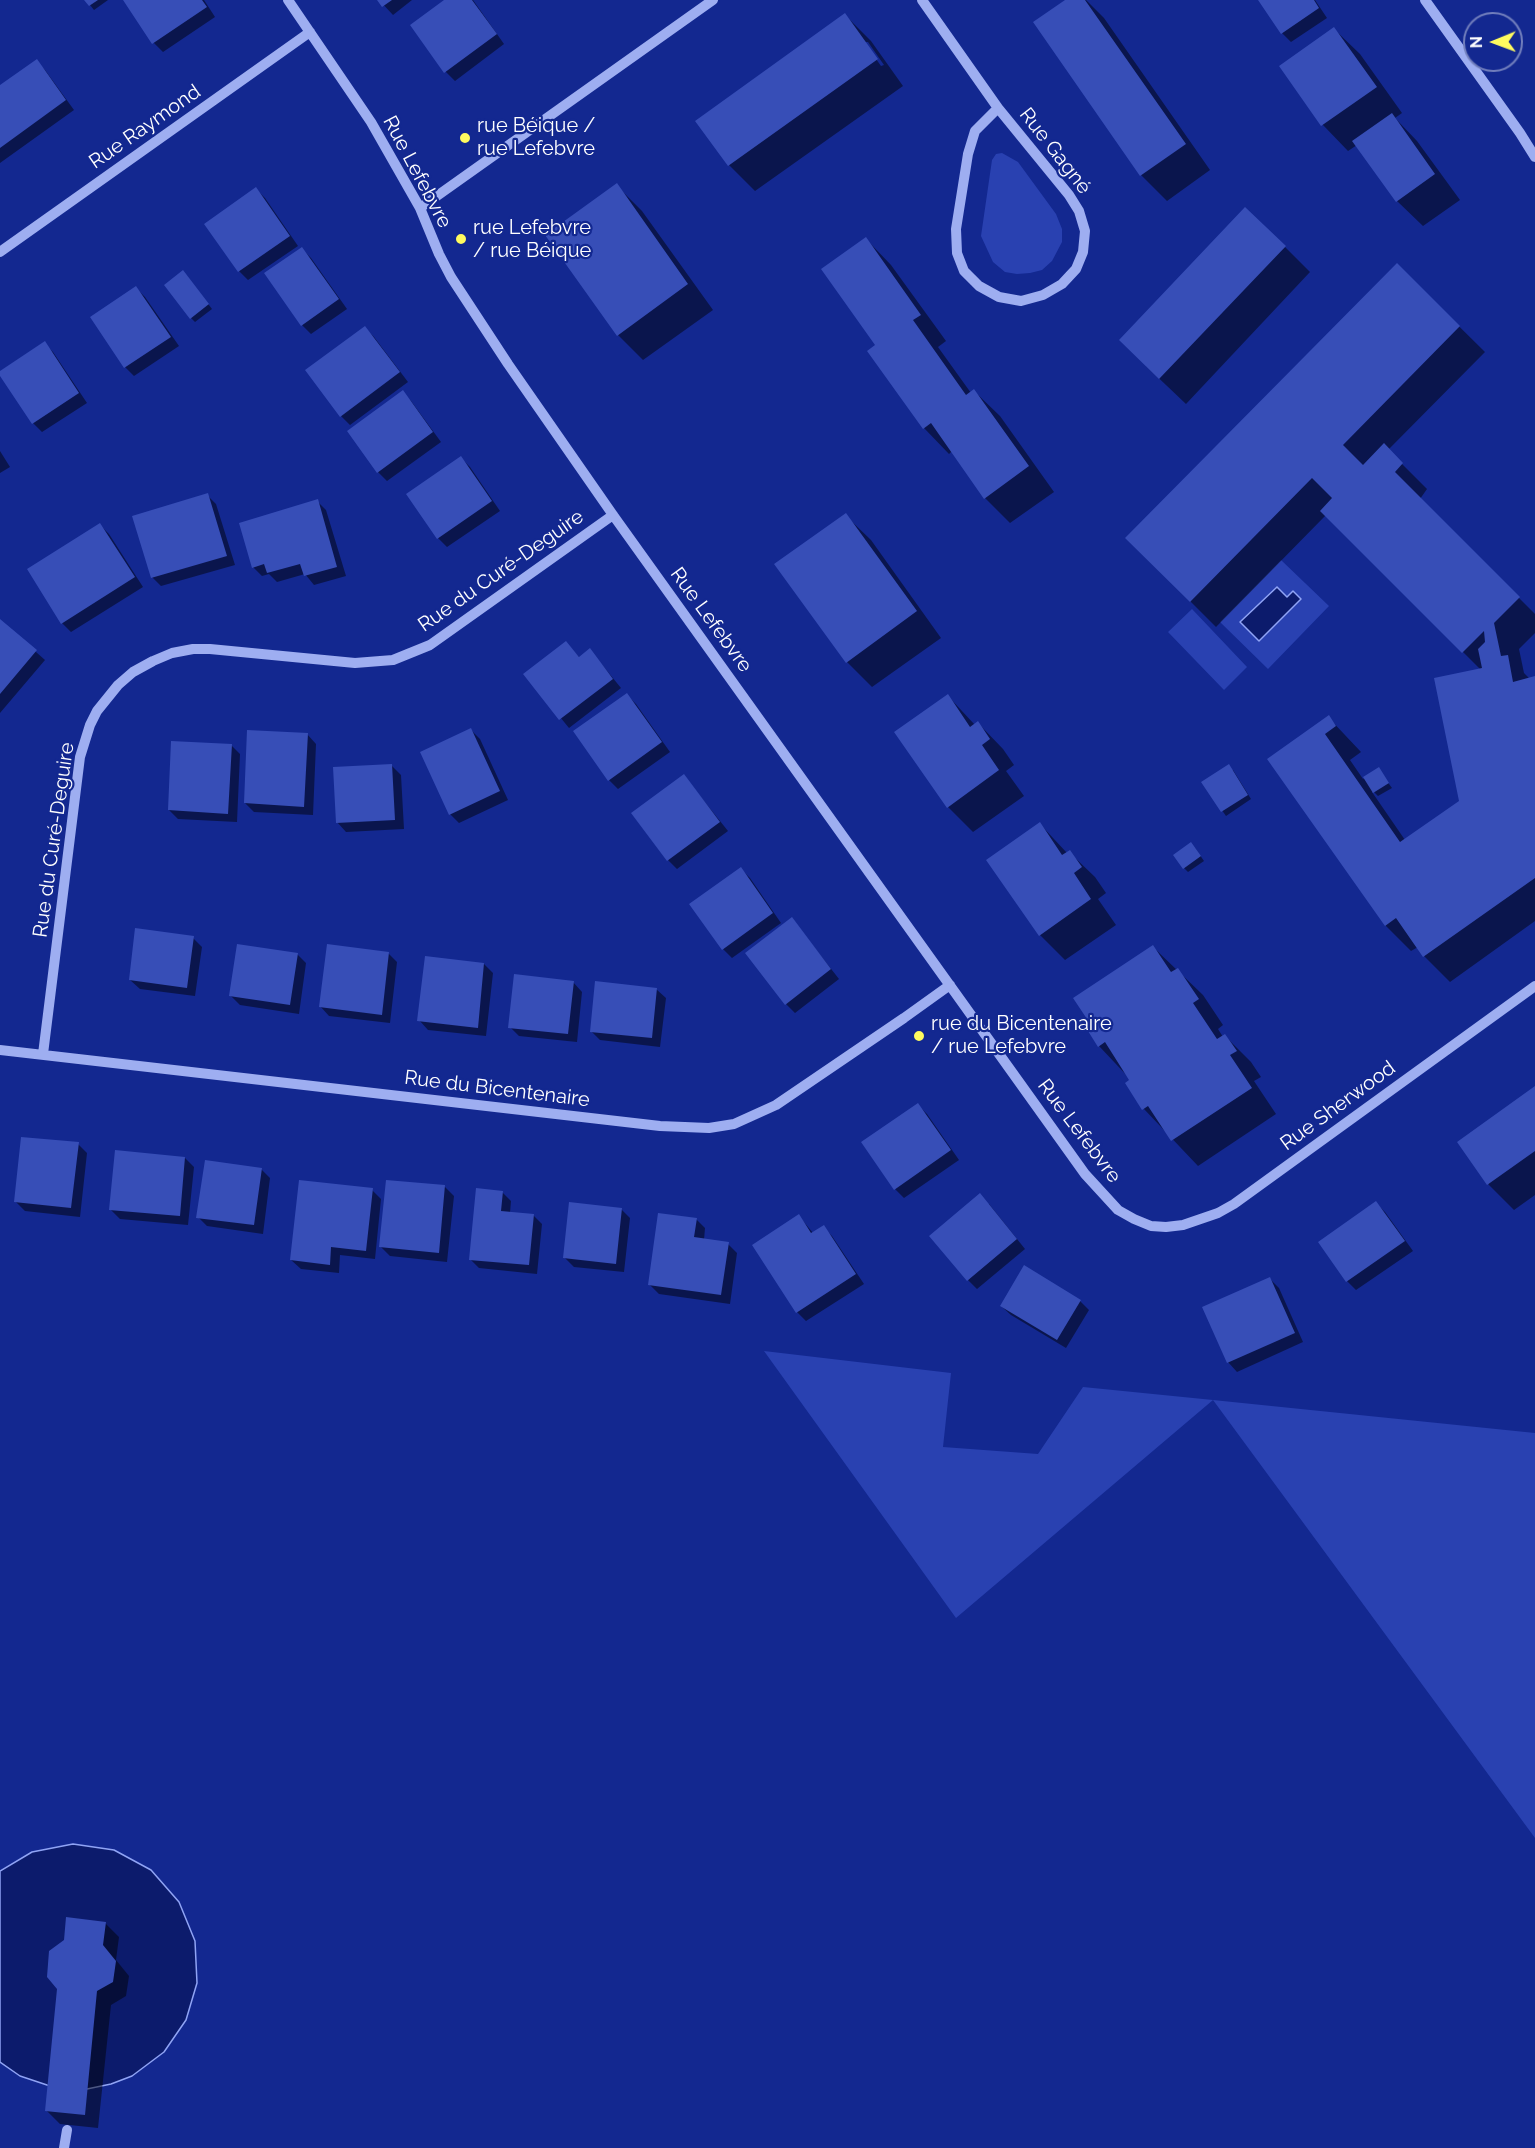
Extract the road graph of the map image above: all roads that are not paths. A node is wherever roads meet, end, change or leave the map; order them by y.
1 (288, 0) edge
2 (713, 0) edge
3 (922, 0) edge
4 (1425, 0) edge
5 (310, 32) junction
6 (998, 108) junction
7 (1535, 158) edge
8 (420, 208) junction
9 (0, 252) edge
10 (613, 515) junction
11 (950, 985) junction
12 (1535, 986) edge
13 (0, 1050) edge
14 (44, 1054) junction
15 (1151, 1226) joint
16 (66, 2130) dead end
17 (64, 2148) edge

1 - 5 street, Rue Lefebvre
2 - 8 street
3 - 6 street, Rue Gagné
4 - 7 street
5 - 8 street, Rue Lefebvre
5 - 9 street, Rue Raymond
6 - 6 street, Rue Gagné
8 - 10 street, Rue Lefebvre
10 - 11 street, Rue Lefebvre
10 - 14 street, Rue du Curé-Deguire
11 - 14 street, Rue du Bicentenaire
11 - 15 street, Rue Lefebvre
12 - 15 street, Rue Sherwood
13 - 14 street, Rue du Bicentenaire
16 - 17 street

